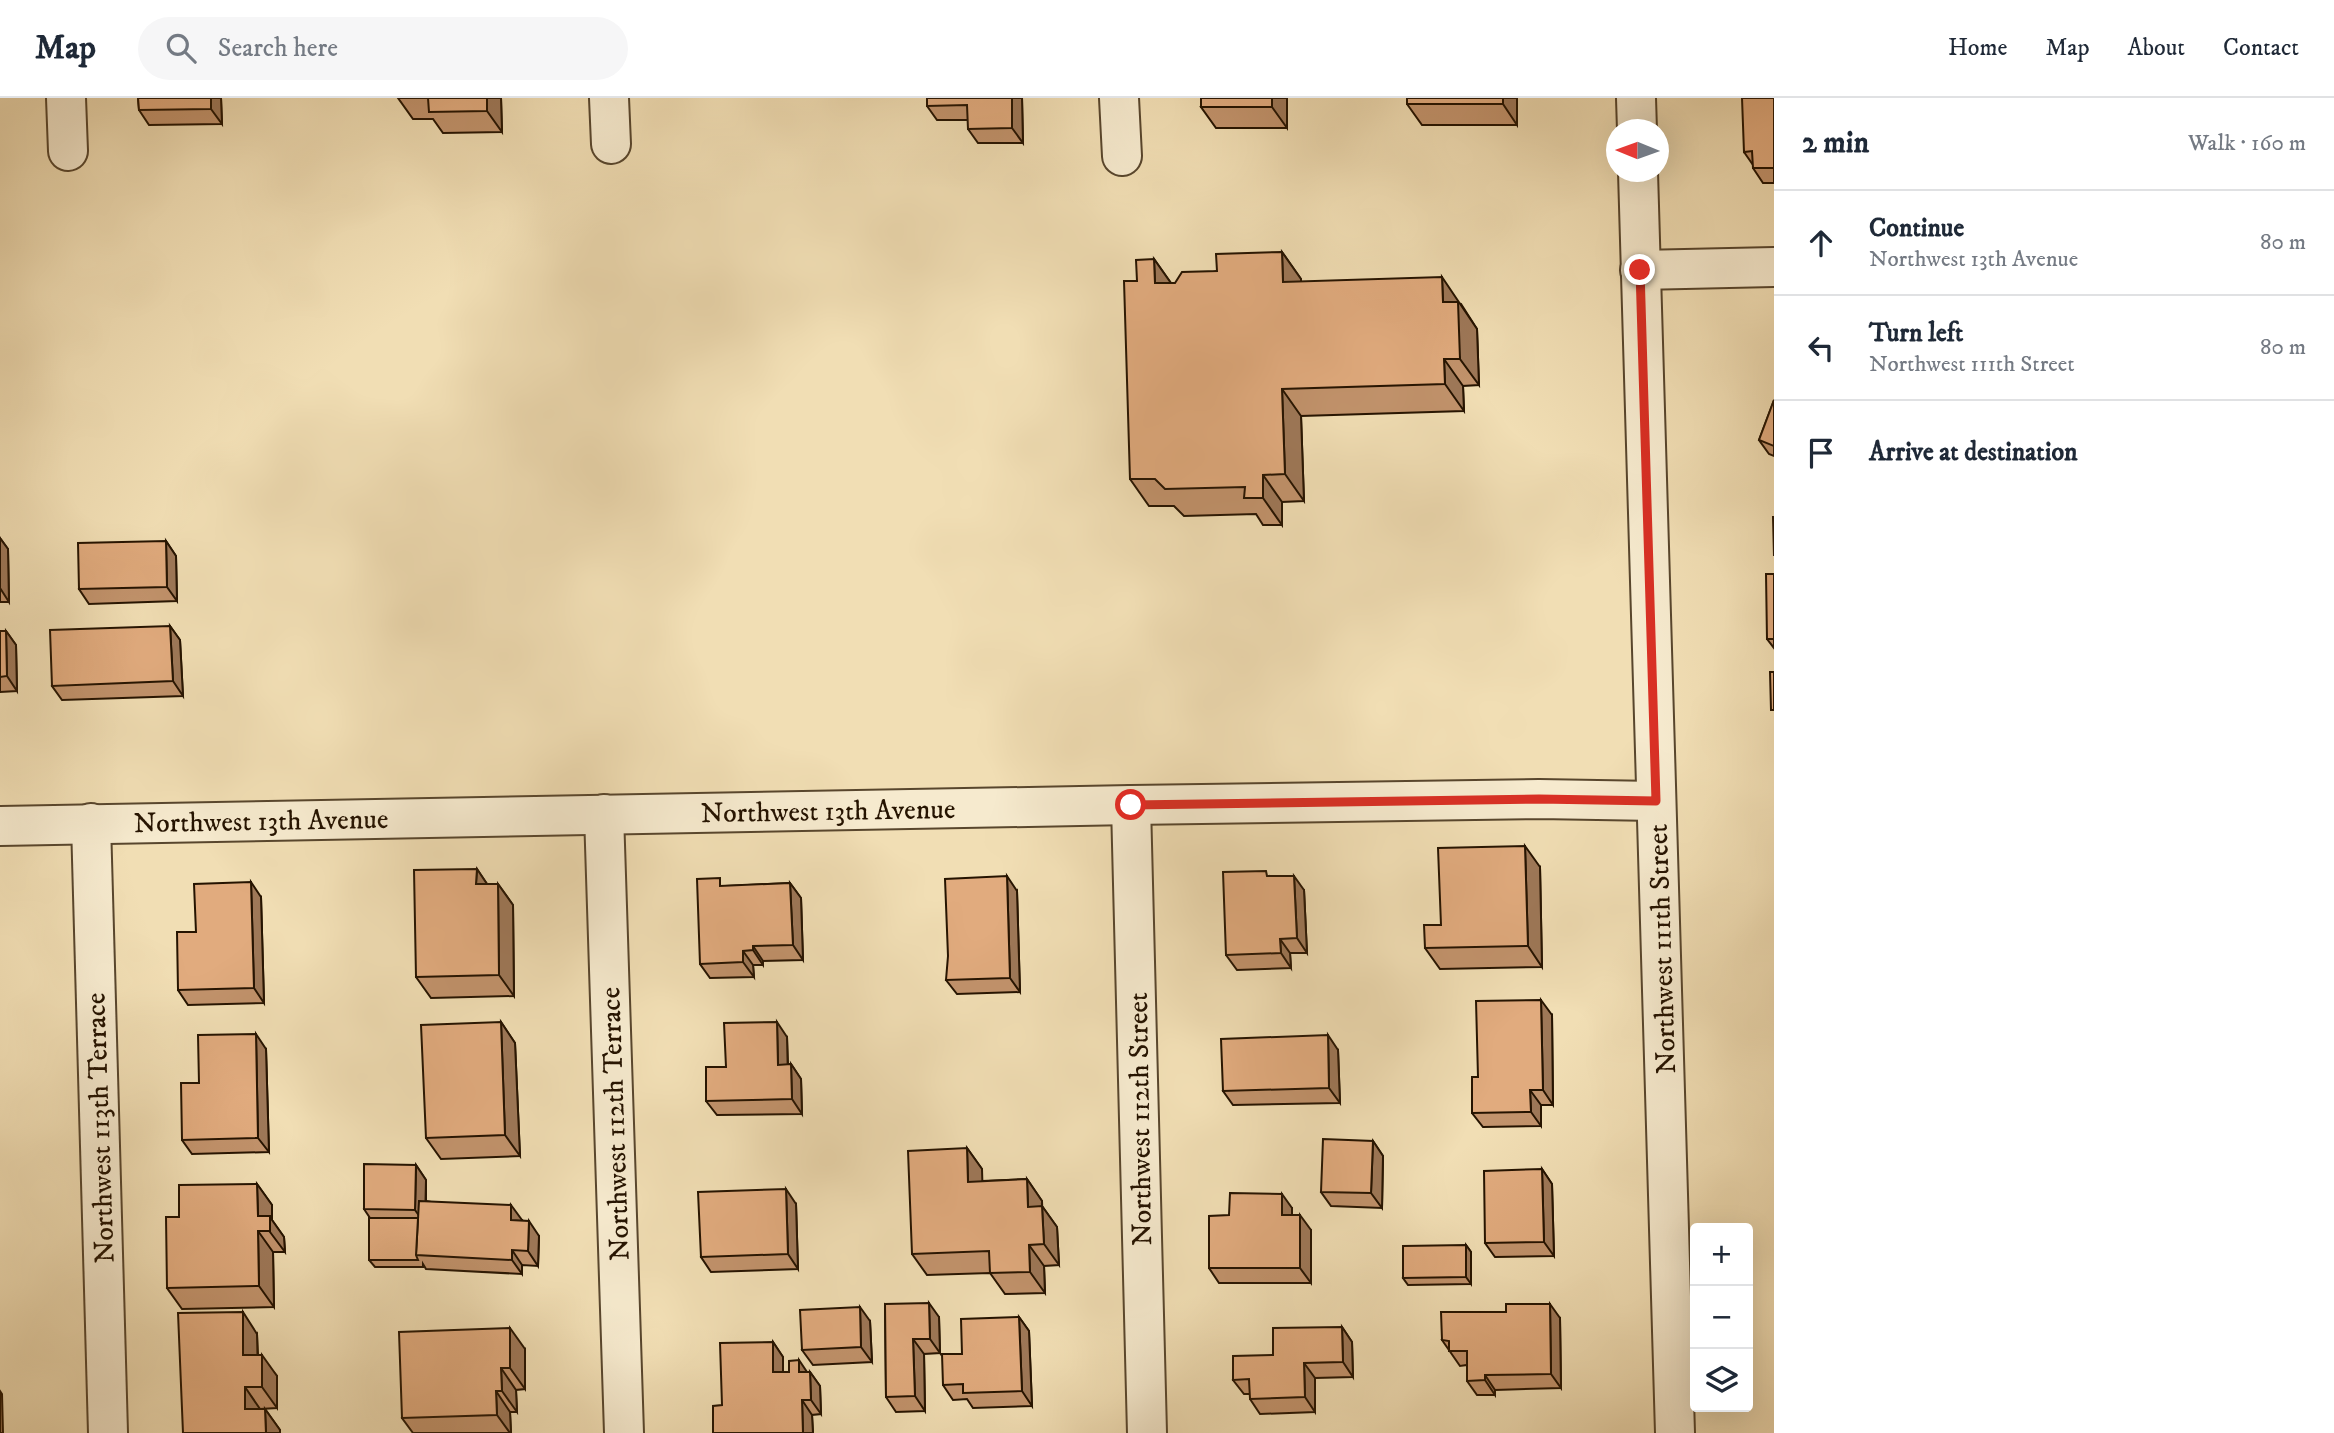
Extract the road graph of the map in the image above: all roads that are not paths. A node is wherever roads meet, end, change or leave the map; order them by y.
1 (66, 98) edge
2 (609, 98) edge
3 (1119, 98) edge
4 (1636, 98) edge
5 (1637, 119) edge
6 (611, 144) dead end
7 (68, 151) dead end
8 (1122, 156) dead end
9 (1638, 182) edge
10 (1774, 267) edge
11 (1640, 270) junction
12 (1656, 801) junction
13 (1131, 805) junction
14 (604, 814) junction
15 (90, 823) junction
16 (0, 826) edge
17 (107, 1433) edge
18 (624, 1433) edge
19 (1147, 1433) edge
20 (1675, 1433) edge

1 - 7 street
2 - 6 street
3 - 8 street
4 - 5 street
9 - 11 street, Northwest 111th Street
10 - 11 street
11 - 12 street, Northwest 111th Street
12 - 13 street, Northwest 13th Avenue
12 - 20 street, Northwest 111th Street
13 - 14 street, Northwest 13th Avenue
13 - 19 street, Northwest 112th Street
14 - 15 street, Northwest 13th Avenue
14 - 18 street, Northwest 112th Terrace
15 - 16 street, Northwest 13th Avenue
15 - 17 street, Northwest 113th Terrace

